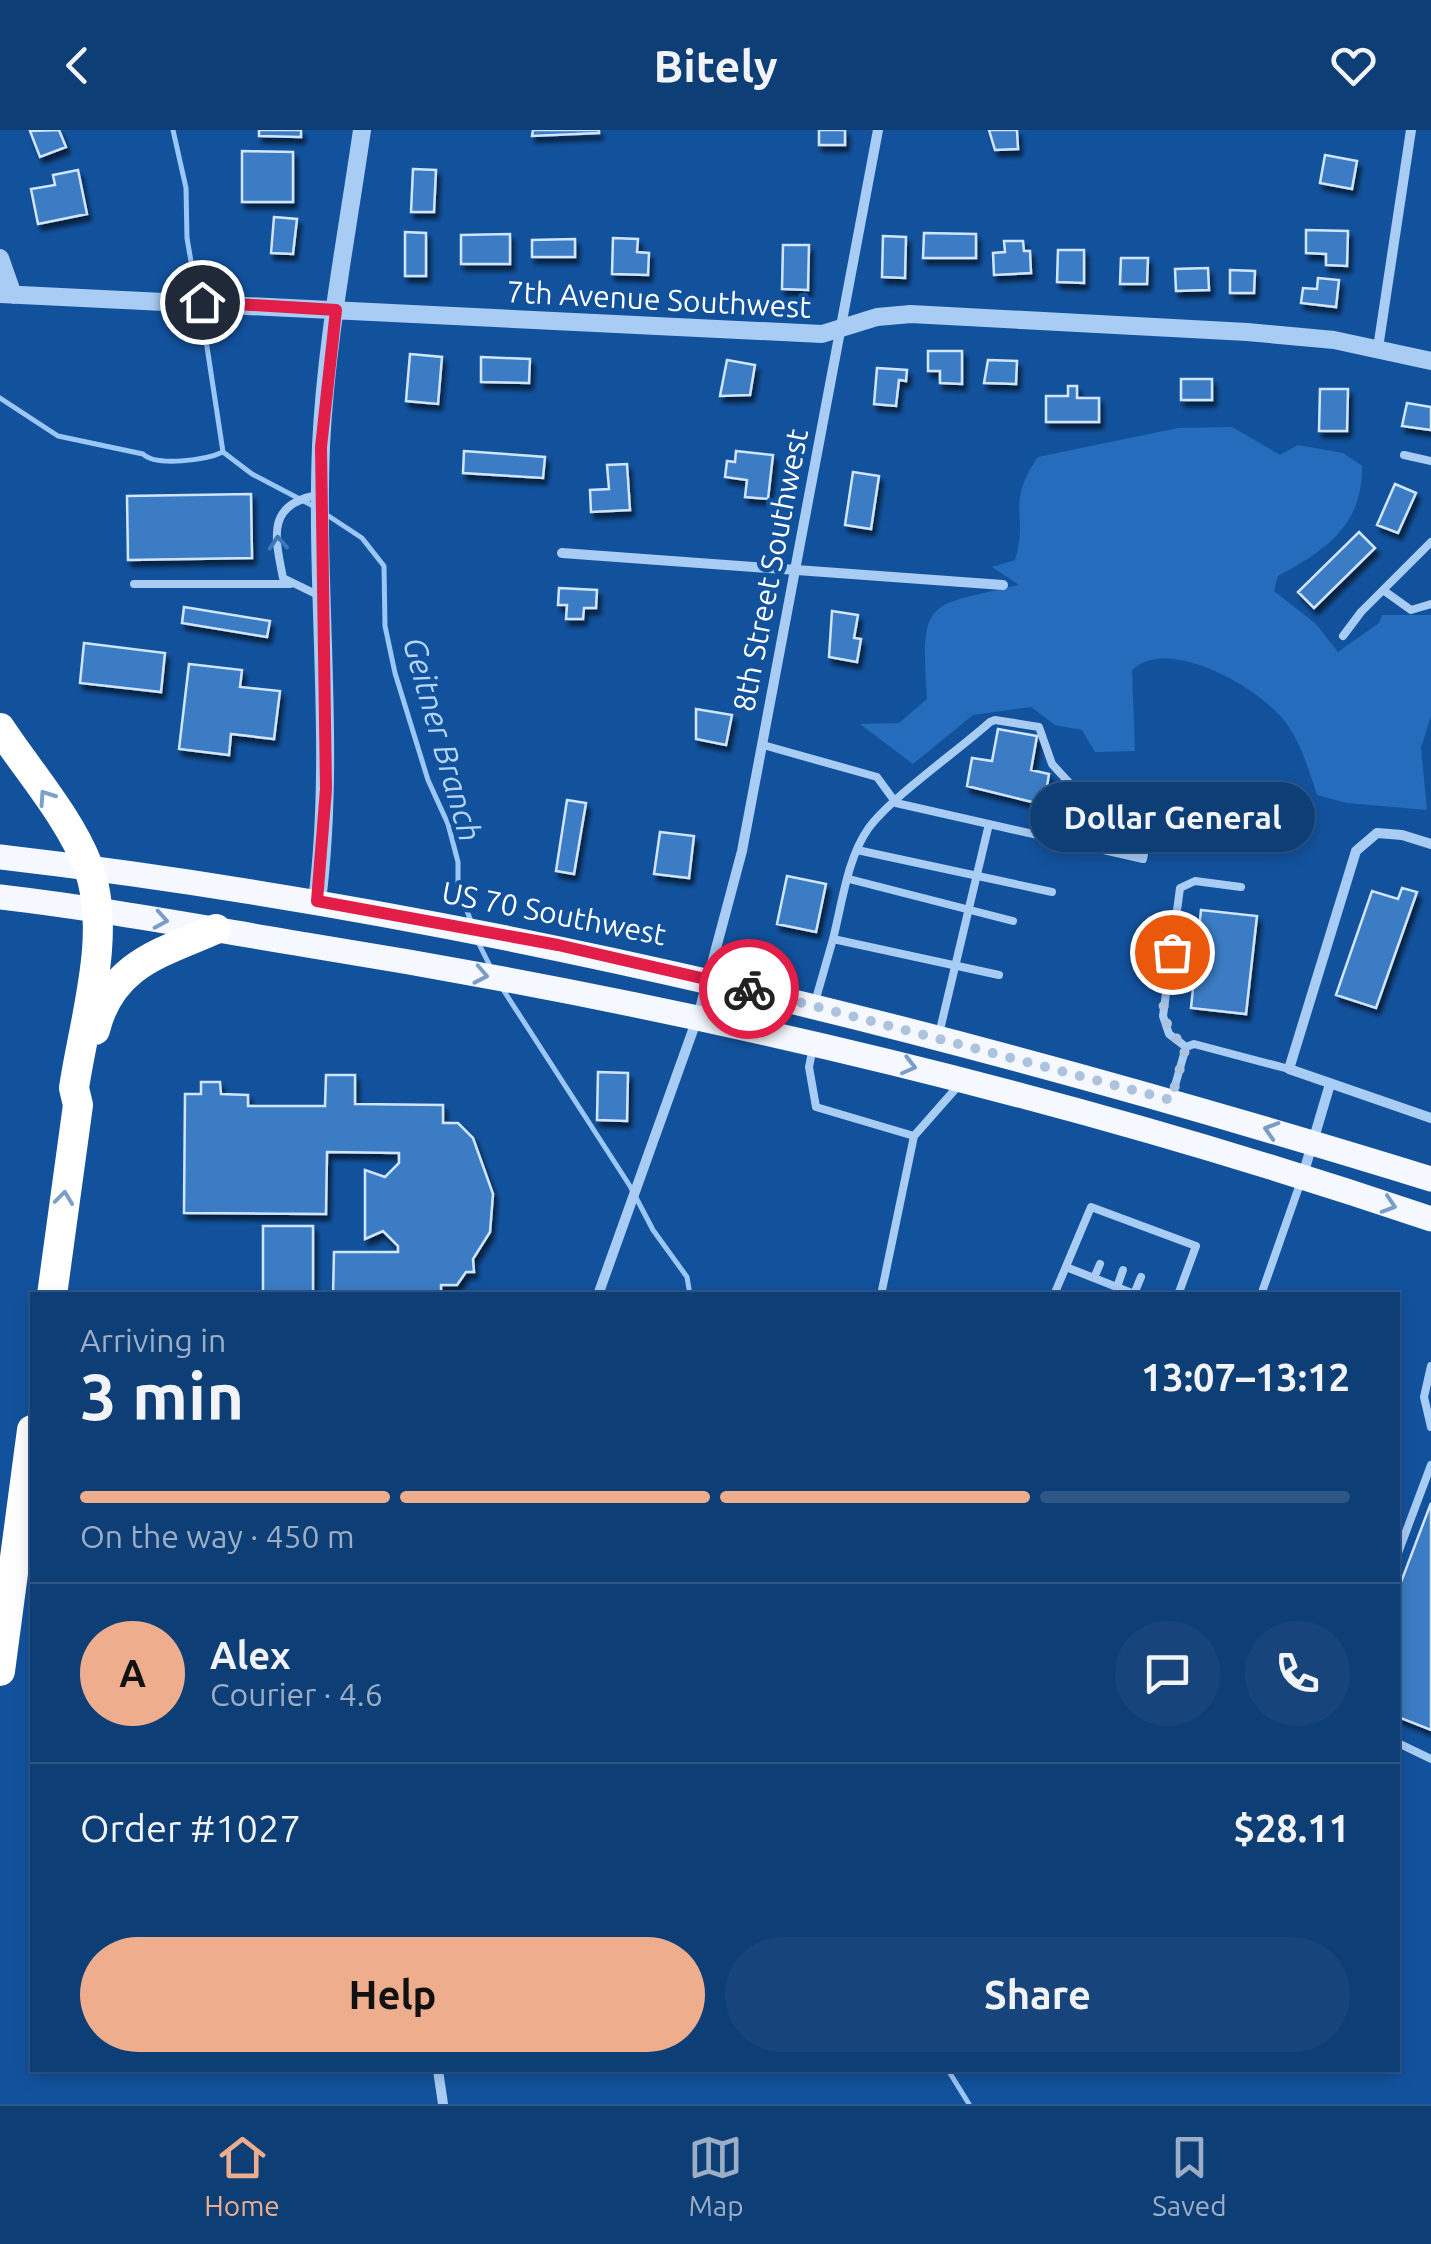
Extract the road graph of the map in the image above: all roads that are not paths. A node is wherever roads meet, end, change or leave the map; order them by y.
1 (362, 130) edge
2 (878, 130) edge
3 (1410, 130) edge
4 (0, 258) edge
5 (7, 294) edge
6 (336, 310) junction
7 (841, 330) junction
8 (1378, 348) junction
9 (1431, 361) edge
10 (1404, 455) dead end
11 (1431, 461) edge
12 (321, 494) junction
13 (1431, 542) edge
14 (562, 553) dead end
15 (794, 573) junction
16 (134, 584) dead end
17 (290, 584) junction
18 (1004, 585) dead end
19 (1383, 590) junction
20 (320, 596) junction
21 (1431, 604) edge
22 (1343, 636) dead end
23 (0, 728) edge
24 (763, 745) junction
25 (896, 804) junction
26 (989, 824) junction
27 (1431, 844) edge
28 (856, 850) junction
29 (0, 857) edge
30 (88, 868) junction
31 (978, 876) junction
32 (849, 879) junction
33 (1241, 887) dead end
34 (1052, 892) dead end
35 (0, 897) edge
36 (317, 901) junction
37 (96, 909) junction
38 (970, 910) junction
39 (1013, 921) dead end
40 (216, 929) junction
41 (833, 939) junction
42 (957, 966) junction
43 (998, 975) dead end
44 (708, 978) junction
45 (814, 1005) junction
46 (698, 1016) junction
47 (938, 1038) junction
48 (814, 1042) junction
49 (1186, 1047) junction
50 (1289, 1069) junction
51 (964, 1080) junction
52 (1330, 1084) junction
53 (1171, 1100) junction
54 (78, 1106) junction
55 (1431, 1118) edge
56 (914, 1136) junction
57 (1312, 1143) junction
58 (1302, 1177) junction
59 (1431, 1179) edge
60 (1119, 1218) junction
61 (1431, 1219) edge
62 (1140, 1225) junction
63 (1114, 1230) dead end
64 (1158, 1232) junction
65 (1135, 1238) dead end
66 (1153, 1245) dead end
67 (1100, 1264) dead end
68 (1066, 1266) junction
69 (1122, 1270) dead end
70 (1141, 1277) dead end
71 (1094, 1278) junction
72 (1116, 1287) junction
73 (52, 1292) edge
74 (599, 1292) edge
75 (882, 1292) edge
76 (1055, 1292) edge
77 (1130, 1292) edge
78 (1137, 1292) edge
79 (1179, 1292) edge
80 (1262, 1292) edge
81 (1431, 1366) edge
82 (1431, 1427) edge
83 (30, 1445) edge
84 (1431, 1466) edge
85 (1400, 1548) edge
86 (0, 1671) edge
87 (1400, 1744) edge
88 (1431, 1759) edge
89 (438, 2072) edge
90 (443, 2104) edge

1 - 6 street
2 - 7 street, 8th Street Southwest
3 - 8 street
4 - 5 street
5 - 6 street, 7th Avenue Southwest
6 - 7 street, 7th Avenue Southwest
6 - 12 street
7 - 8 street, 7th Avenue Southwest
7 - 15 street, 8th Street Southwest
8 - 9 street, 7th Avenue Southwest
10 - 11 lane
17 -> 12 lane
12 - 20 street
13 - 19 lane
14 - 15 street
15 - 18 street
15 - 24 street, 8th Street Southwest
16 - 17 lane
17 - 20 lane
19 - 21 lane
19 - 22 lane
20 - 36 street
30 -> 23 highway
24 - 25 lane
24 - 44 street, 8th Street Southwest
25 - 26 lane
25 - 26 lane
25 - 28 lane
26 - 31 lane
27 - 50 street
28 - 31 lane
28 - 32 lane
29 - 30 main road, US 70 Southwest
30 - 36 main road, US 70 Southwest
30 - 37 highway
31 - 34 lane
31 - 38 lane
32 - 38 lane
32 - 41 lane
33 - 49 lane
35 - 37 main road
36 - 44 main road, US 70 Southwest
37 -> 40 main road
37 - 54 highway
38 - 39 lane
38 - 42 lane
40 -> 46 main road
40 - 54 highway
41 - 42 lane
41 - 45 lane
42 - 43 lane
42 - 47 lane
44 - 45 main road, US 70 Southwest
44 - 46 street, 8th Street Southwest
45 - 47 main road, US 70 Southwest
46 - 48 main road
46 - 74 street, 8th Street Southwest
47 - 53 main road, US 70 Southwest
48 -> 51 main road
48 - 56 lane
49 - 50 lane
49 - 53 lane
50 - 52 street
51 - 56 lane
51 - 58 main road
52 - 55 street
52 - 57 street
57 -> 53 main road, US 70 Southwest
73 -> 54 highway
56 - 75 lane
57 - 58 street
57 - 59 main road, US 70 Southwest
58 -> 61 main road
58 - 80 lane
60 - 62 lane
60 - 63 lane
60 - 68 lane
62 - 64 lane
62 - 65 lane
64 - 66 lane
64 - 79 lane
67 - 71 lane
68 - 71 lane
68 - 76 lane
69 - 72 lane
70 - 78 lane
71 - 72 lane
72 - 77 lane
81 - 82 lane
83 - 86 highway
84 - 85 lane
87 - 88 lane
89 - 90 street

